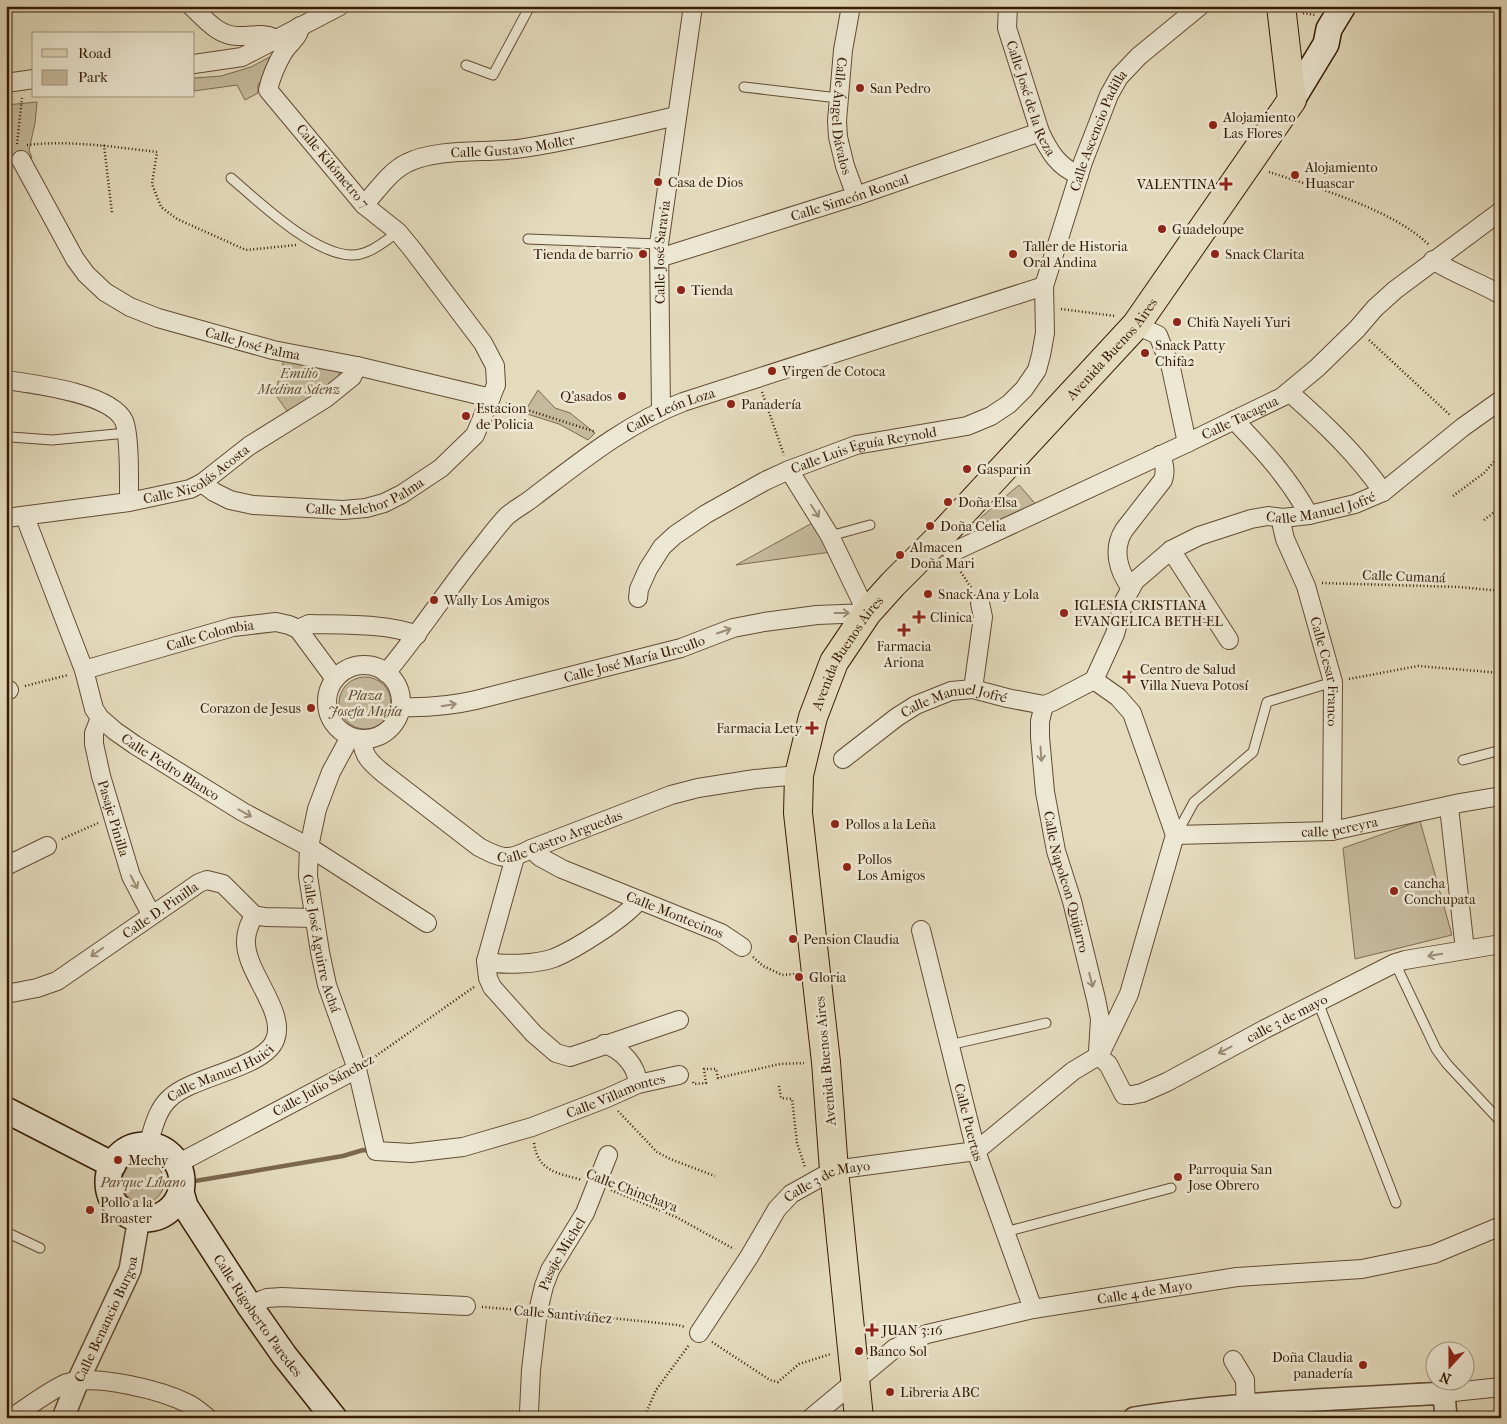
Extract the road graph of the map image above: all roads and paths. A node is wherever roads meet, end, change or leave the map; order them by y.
1 (191, 6) edge
2 (340, 6) edge
3 (530, 6) edge
4 (693, 6) edge
5 (851, 6) edge
6 (1008, 6) edge
7 (1200, 6) edge
8 (1358, 6) edge
9 (1281, 8) edge
10 (1339, 12) edge
11 (300, 26) junction
12 (275, 40) junction
13 (1326, 44) junction
14 (195, 64) edge
15 (466, 65) dead end
16 (29, 79) edge
17 (6, 83) edge
18 (744, 86) dead end
19 (838, 98) junction
20 (1292, 100) junction
21 (676, 116) junction
22 (1040, 132) junction
23 (104, 145) junction
24 (19, 153) junction
25 (1249, 163) junction
26 (1079, 175) junction
27 (231, 178) dead end
28 (856, 196) junction
29 (364, 205) junction
30 (1501, 211) edge
31 (112, 213) dead end
32 (398, 232) junction
33 (528, 239) dead end
34 (313, 243) junction
35 (659, 251) junction
36 (1436, 258) junction
37 (1044, 286) junction
38 (1501, 295) edge
39 (1044, 309) junction
40 (1136, 325) junction
41 (1357, 329) junction
42 (357, 366) junction
43 (757, 379) junction
44 (6, 380) edge
45 (1289, 392) junction
46 (491, 398) junction
47 (1498, 406) edge
48 (661, 410) junction
49 (1234, 420) junction
50 (1463, 427) junction
51 (127, 433) junction
52 (6, 435) edge
53 (614, 438) junction
54 (1187, 444) junction
55 (1501, 454) edge
56 (1160, 455) junction
57 (788, 470) junction
58 (202, 483) junction
59 (1383, 492) junction
60 (1453, 496) dead end
61 (129, 502) junction
62 (1501, 507) edge
63 (1309, 515) junction
64 (25, 517) junction
65 (6, 518) edge
66 (1283, 518) junction
67 (1484, 520) dead end
68 (870, 525) dead end
69 (830, 536) junction
70 (947, 545) junction
71 (1171, 550) junction
72 (1306, 586) junction
73 (1131, 588) junction
74 (1501, 591) edge
75 (638, 598) dead end
76 (980, 603) joint
77 (867, 613) junction
78 (298, 629) junction
79 (417, 634) junction
80 (1230, 640) dead end
81 (84, 670) junction
82 (386, 673) junction
83 (1501, 673) edge
84 (335, 679) junction
85 (1094, 680) junction
86 (1333, 682) junction
87 (973, 689) junction
88 (8, 691) edge
89 (1044, 705) junction
90 (400, 707) junction
91 (100, 718) junction
92 (356, 738) junction
93 (1501, 750) edge
94 (843, 759) dead end
95 (1463, 760) dead end
96 (799, 775) junction
97 (1501, 796) edge
98 (1449, 806) junction
99 (113, 817) junction
100 (1332, 831) junction
101 (1176, 835) junction
102 (47, 846) joint
103 (309, 847) junction
104 (531, 849) junction
105 (515, 857) junction
106 (6, 866) edge
107 (639, 900) junction
108 (151, 914) junction
109 (254, 915) junction
110 (314, 918) junction
111 (427, 924) dead end
112 (921, 930) dead end
113 (1501, 944) edge
114 (742, 947) joint
115 (1465, 950) junction
116 (1395, 963) junction
117 (487, 969) junction
118 (816, 972) junction
119 (6, 994) edge
120 (1318, 1002) junction
121 (679, 1020) dead end
122 (1046, 1023) dead end
123 (604, 1044) junction
124 (949, 1045) junction
125 (1098, 1056) junction
126 (826, 1062) junction
127 (357, 1069) junction
128 (679, 1075) joint
129 (638, 1084) junction
130 (779, 1086) dead end
131 (607, 1098) junction
132 (6, 1110) edge
133 (1501, 1122) edge
134 (532, 1127) junction
135 (148, 1145) junction
136 (376, 1151) joint
137 (976, 1151) junction
138 (608, 1155) dead end
139 (177, 1164) junction
140 (112, 1165) junction
141 (714, 1176) dead end
142 (823, 1176) junction
143 (597, 1185) junction
144 (1171, 1188) dead end
145 (1396, 1202) dead end
146 (180, 1203) junction
147 (139, 1218) junction
148 (1501, 1226) edge
149 (6, 1232) edge
150 (1005, 1232) junction
151 (40, 1248) dead end
152 (749, 1257) junction
153 (249, 1304) junction
154 (466, 1306) joint
155 (1033, 1309) junction
156 (538, 1311) junction
157 (698, 1333) junction
158 (852, 1349) junction
159 (1233, 1360) dead end
160 (856, 1380) junction
161 (78, 1381) junction
162 (1501, 1387) edge
163 (1444, 1393) junction
164 (1246, 1412) edge
165 (12, 1418) edge
166 (63, 1418) edge
167 (208, 1418) edge
168 (334, 1418) edge
169 (530, 1418) edge
170 (644, 1418) edge
171 (812, 1418) edge
172 (859, 1418) edge
173 (1134, 1418) edge
174 (1446, 1418) edge

1 - 12 street
2 - 11 street
3 - 15 lane
4 - 21 street, Calle José Saravia
5 - 19 street, Calle Ángel Dávalos
6 - 22 street, Calle José de la Reza
7 - 26 street, Calle Ascencio Padilla
8 - 13 main road, Avenida Buenos Aires
9 - 10 path
9 - 20 main road
10 - 13 main road, Avenida Buenos Aires
11 - 12 street
11 - 29 street, Calle Kilómetro 7
12 - 14 street
13 - 20 main road, Avenida Buenos Aires
16 - 17 street
16 - 24 path
18 - 19 lane
19 - 28 street, Calle Ángel Dávalos
20 - 25 main road, Avenida Buenos Aires
21 - 29 street, Calle Gustavo Moller
21 - 35 street, Calle José Saravia
22 - 26 street, Calle José de la Reza
22 - 28 street, Calle Simeón Roncal
23 - 24 path
23 - 31 path
23 - 34 path
24 - 42 street, Calle José Palma
25 - 36 path
25 - 40 main road, Avenida Buenos Aires
26 - 37 street, Calle Ascencio Padilla
27 - 34 lane
28 - 35 street, Calle Simeón Roncal
29 - 32 street, Calle Kilómetro 7
30 - 36 street, Calle Tacagua
32 - 34 lane
32 - 46 street, Calle Kilómetro 7
33 - 35 lane, Calle Simeón Roncal
35 - 48 street, Calle José Saravia
36 - 38 street
36 - 41 street, Calle Tacagua
37 - 39 street, Calle Luis Eguía Reynold
37 - 43 street, Calle León Loza
39 - 40 path
39 - 57 street, Calle Luis Eguía Reynold
40 - 54 street
40 - 70 main road, Avenida Buenos Aires
41 - 45 street, Calle Tacagua
41 - 50 path
42 - 46 street, Calle José Palma
42 - 58 street, Calle Nicolás Acosta
43 - 48 street, Calle León Loza
43 - 57 path
44 - 51 street
45 - 49 street, Calle Tacagua
45 - 59 street
46 - 53 path
46 - 58 street, Calle Melchor Palma
47 - 50 street, Calle Manuel Jofré
48 - 53 street, Calle León Loza
49 - 54 street, Calle Tacagua
49 - 63 street
50 - 59 street, Calle Manuel Jofré
51 - 52 lane
51 - 61 street
53 - 79 street, Calle León Loza
54 - 56 street, Calle Tacagua
55 - 60 path
56 - 70 street, Calle Tacagua
56 - 73 street
57 -> 69 street
57 - 75 street, Calle Luis Eguía Reynold
58 - 61 street, Calle Nicolás Acosta
59 - 63 street, Calle Manuel Jofré
61 - 64 street, Calle Nicolás Acosta
62 - 67 path
63 - 66 street, Calle Manuel Jofré
64 - 65 street, Calle Nicolás Acosta
64 - 81 street, Calle Pedro Blanco
66 - 71 street, Calle Manuel Jofré
66 - 72 street, Calle Cesar Franco
68 - 69 lane
69 - 77 street
70 - 76 path
70 - 77 main road, Avenida Buenos Aires
71 - 73 street, Calle Manuel Jofré
71 - 80 street
72 - 74 path, Calle Cumaná
72 - 86 street, Calle Cesar Franco
73 - 85 street, Calle Manuel Jofré
76 - 87 street
90 -> 77 street, Calle José María Urcullo
77 - 96 main road, Avenida Buenos Aires
78 - 79 street, Calle Colombia
78 - 81 street, Calle Colombia
78 - 84 street
79 - 82 street, Calle León Loza
81 - 88 path
81 - 91 street, Calle Pedro Blanco
82 - 84 street
82 - 90 street
83 - 86 path
84 - 92 street
85 - 89 street
85 - 101 street
86 - 100 street, Calle Cesar Franco
86 - 101 lane
87 - 89 street, Calle Manuel Jofré
87 - 94 street, Calle Manuel Jofré
89 -> 125 street, Calle Napoleon Quijarro
90 - 92 street
91 - 99 street, Pasaje Pinilla
91 -> 103 street, Calle Pedro Blanco
92 - 103 street, Calle José Aguirre Achá
92 - 105 street, Calle Castro Arguedas
93 - 95 lane
96 - 104 street, Calle Castro Arguedas
96 - 118 main road, Avenida Buenos Aires
97 - 98 street, calle pereyra
98 - 100 street, calle pereyra
98 - 115 street
99 - 102 path
99 -> 108 street, Pasaje Pinilla
100 - 101 street, calle pereyra
101 - 125 street
102 - 106 street
103 - 110 street, Calle José Aguirre Achá
103 - 111 street, Calle Pedro Blanco
104 - 105 street, Calle Castro Arguedas
104 - 107 street, Calle Montecinos
105 - 117 street
107 - 114 street, Calle Montecinos
107 - 117 street
108 - 109 street, Calle D. Pinilla
108 -> 119 street, Calle D. Pinilla
109 - 110 street
109 - 135 street, Calle Manuel Huici
110 - 127 street, Calle José Aguirre Achá
112 - 124 street, Calle Puertas
113 - 115 street, calle 3 de mayo
114 - 118 path
115 -> 116 street, calle 3 de mayo
116 - 120 street, calle 3 de mayo
116 - 133 lane
117 - 123 street
117 - 127 path, Calle Julio Sánchez
118 - 126 main road, Avenida Buenos Aires
120 -> 125 street, calle 3 de mayo
120 - 145 lane
121 - 123 street
122 - 124 lane
123 - 129 street
124 - 137 street, Calle Puertas
125 - 137 street
126 - 128 path, Calle Villamontes
126 - 142 main road, Avenida Buenos Aires
127 - 136 street, Calle José Aguirre Achá
127 - 139 street, Calle Julio Sánchez
128 - 129 street, Calle Villamontes
129 - 131 street, Calle Villamontes
130 - 142 path
131 - 134 street, Calle Villamontes
131 - 141 path
132 - 140 main road
134 - 136 street, Calle Villamontes
134 - 143 path, Calle Chinchaya
135 - 139 main road
135 - 140 main road
137 - 142 street, Calle 3 de Mayo
137 - 150 street, Calle Puertas
138 - 143 street, Pasaje Michel
139 - 146 main road
140 - 147 main road
142 - 152 street, Calle 3 de Mayo
142 - 158 main road, Avenida Buenos Aires
143 - 152 path, Calle Chinchaya
143 - 156 street, Pasaje Michel
144 - 150 lane
146 - 147 main road
146 - 153 main road, Calle Rigoberto Paredes
147 - 161 street, Calle Benancio Burgoa
148 - 155 street, Calle 4 de Mayo
149 - 151 lane
150 - 155 street, Calle Puertas
152 - 157 street, Calle 3 de Mayo
153 - 154 street
153 - 168 main road, Calle Rigoberto Paredes
154 - 156 path, Calle Santiváñez
155 - 160 street, Calle 4 de Mayo
156 - 157 path, Calle Santiváñez
156 - 169 street, Pasaje Michel
157 - 158 path, Calle Santiváñez
157 - 170 path
158 - 160 main road, Avenida Buenos Aires
159 - 164 street
160 - 171 street, Calle 4 de Mayo
160 - 172 main road, Avenida Buenos Aires
161 - 165 street
161 - 166 street, Calle Benancio Burgoa
161 - 167 street
162 - 163 street
163 - 164 street
163 - 174 street
164 - 173 street

